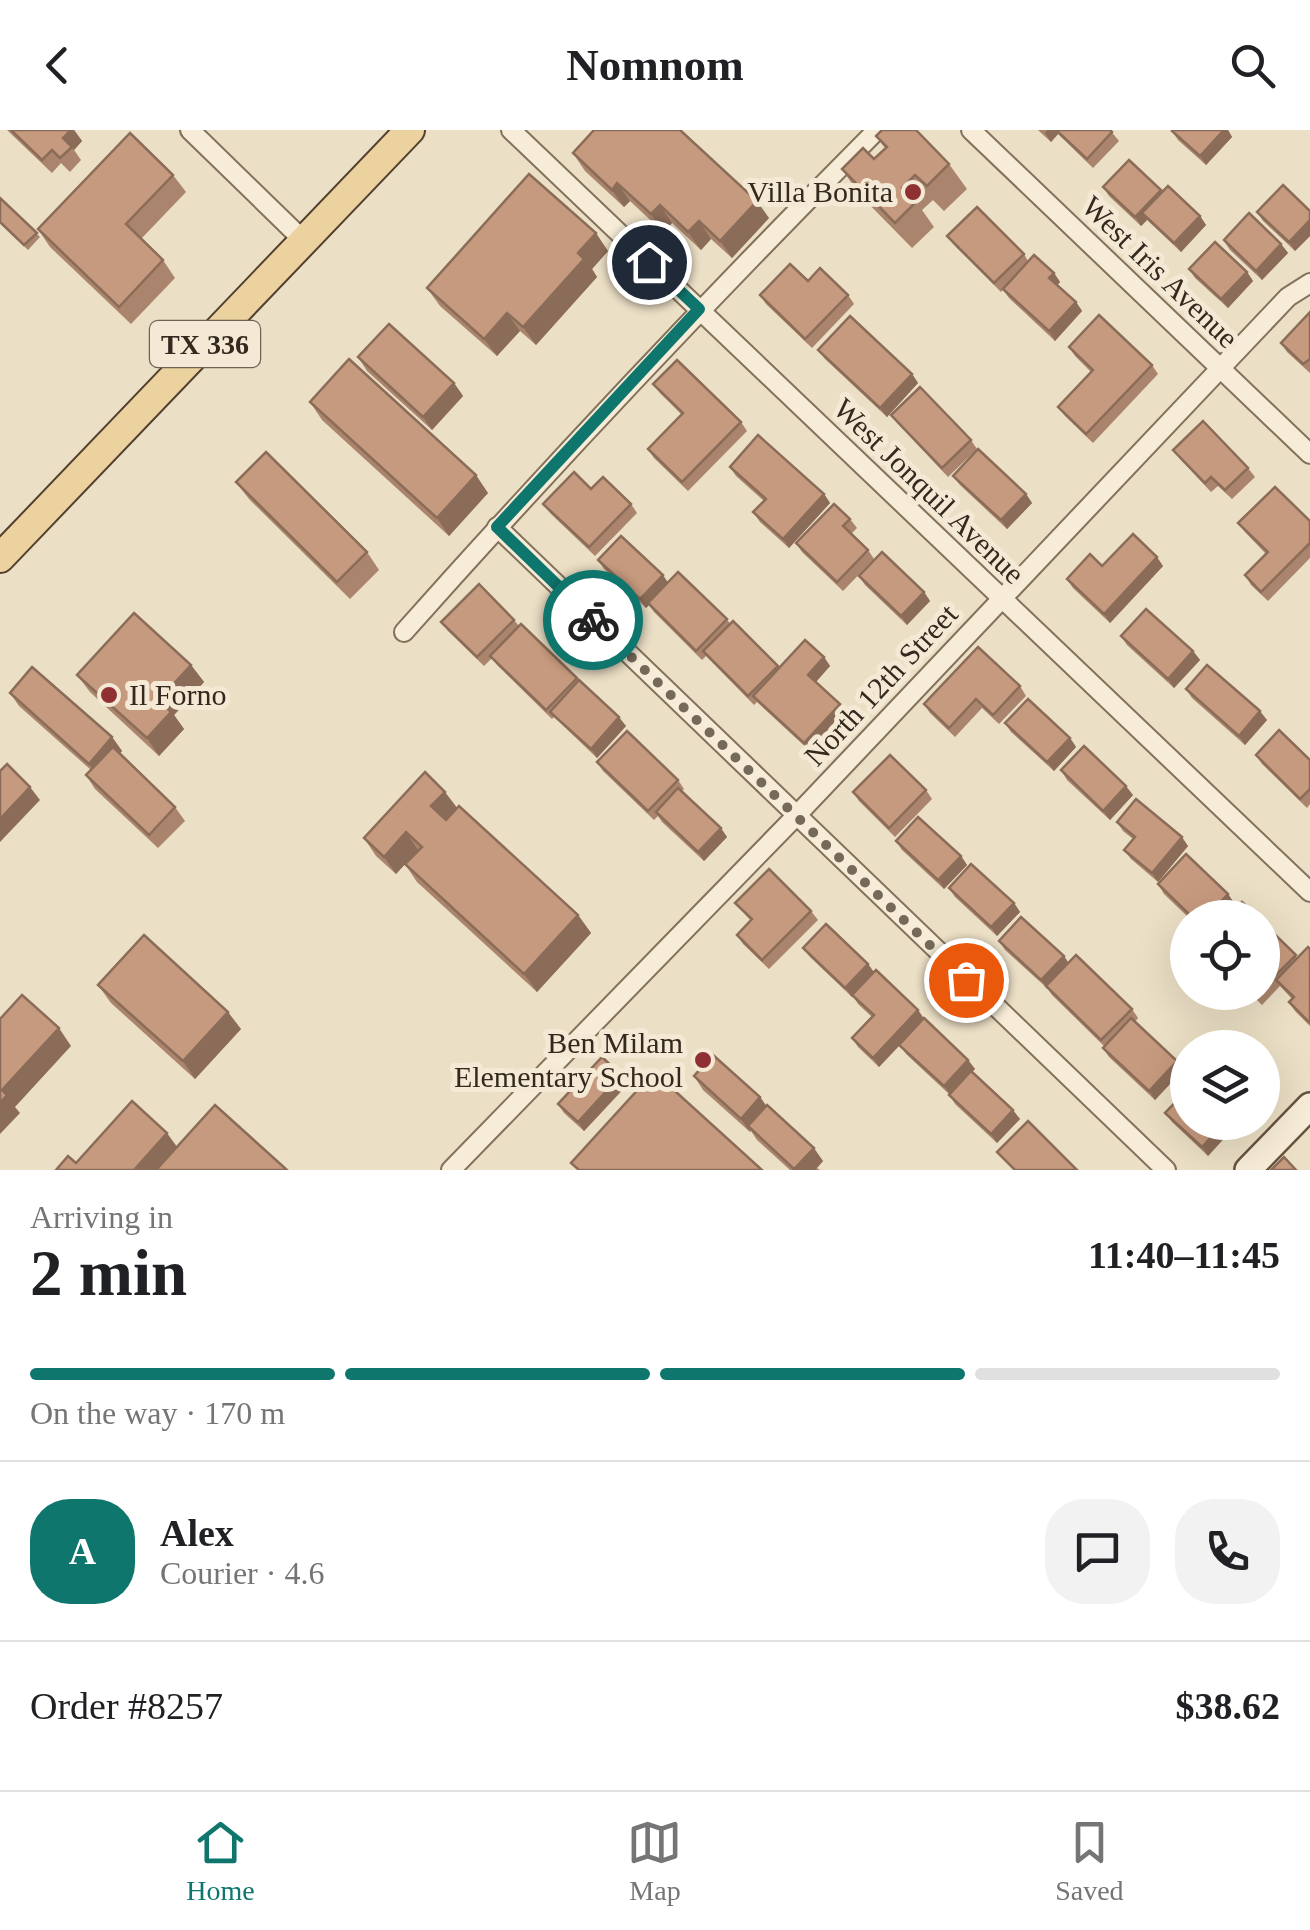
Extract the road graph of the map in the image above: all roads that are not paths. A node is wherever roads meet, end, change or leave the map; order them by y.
1 (190, 130) edge
2 (410, 130) edge
3 (510, 130) edge
4 (878, 130) edge
5 (971, 130) edge
6 (304, 240) junction
7 (1310, 283) edge
8 (699, 309) junction
9 (1220, 367) junction
10 (1310, 454) edge
11 (497, 527) junction
12 (0, 558) edge
13 (1001, 598) junction
14 (404, 632) dead end
15 (795, 816) junction
16 (1310, 892) edge
17 (1310, 1106) edge
18 (451, 1170) edge
19 (1166, 1170) edge
20 (1248, 1170) edge

1 - 6 street
2 - 6 main road, TX 336
3 - 8 street, West Jonquil Avenue
4 - 8 street
5 - 9 street, West Iris Avenue
6 - 12 main road, TX 336
7 - 9 street, North 12th Street
8 - 11 street
8 - 13 street, West Jonquil Avenue
9 - 10 street, West Iris Avenue
9 - 13 street, North 12th Street
11 - 14 street
11 - 15 street
13 - 15 street, North 12th Street
13 - 16 street, West Jonquil Avenue
15 - 18 street, North 12th Street
15 - 19 street
17 - 20 street

